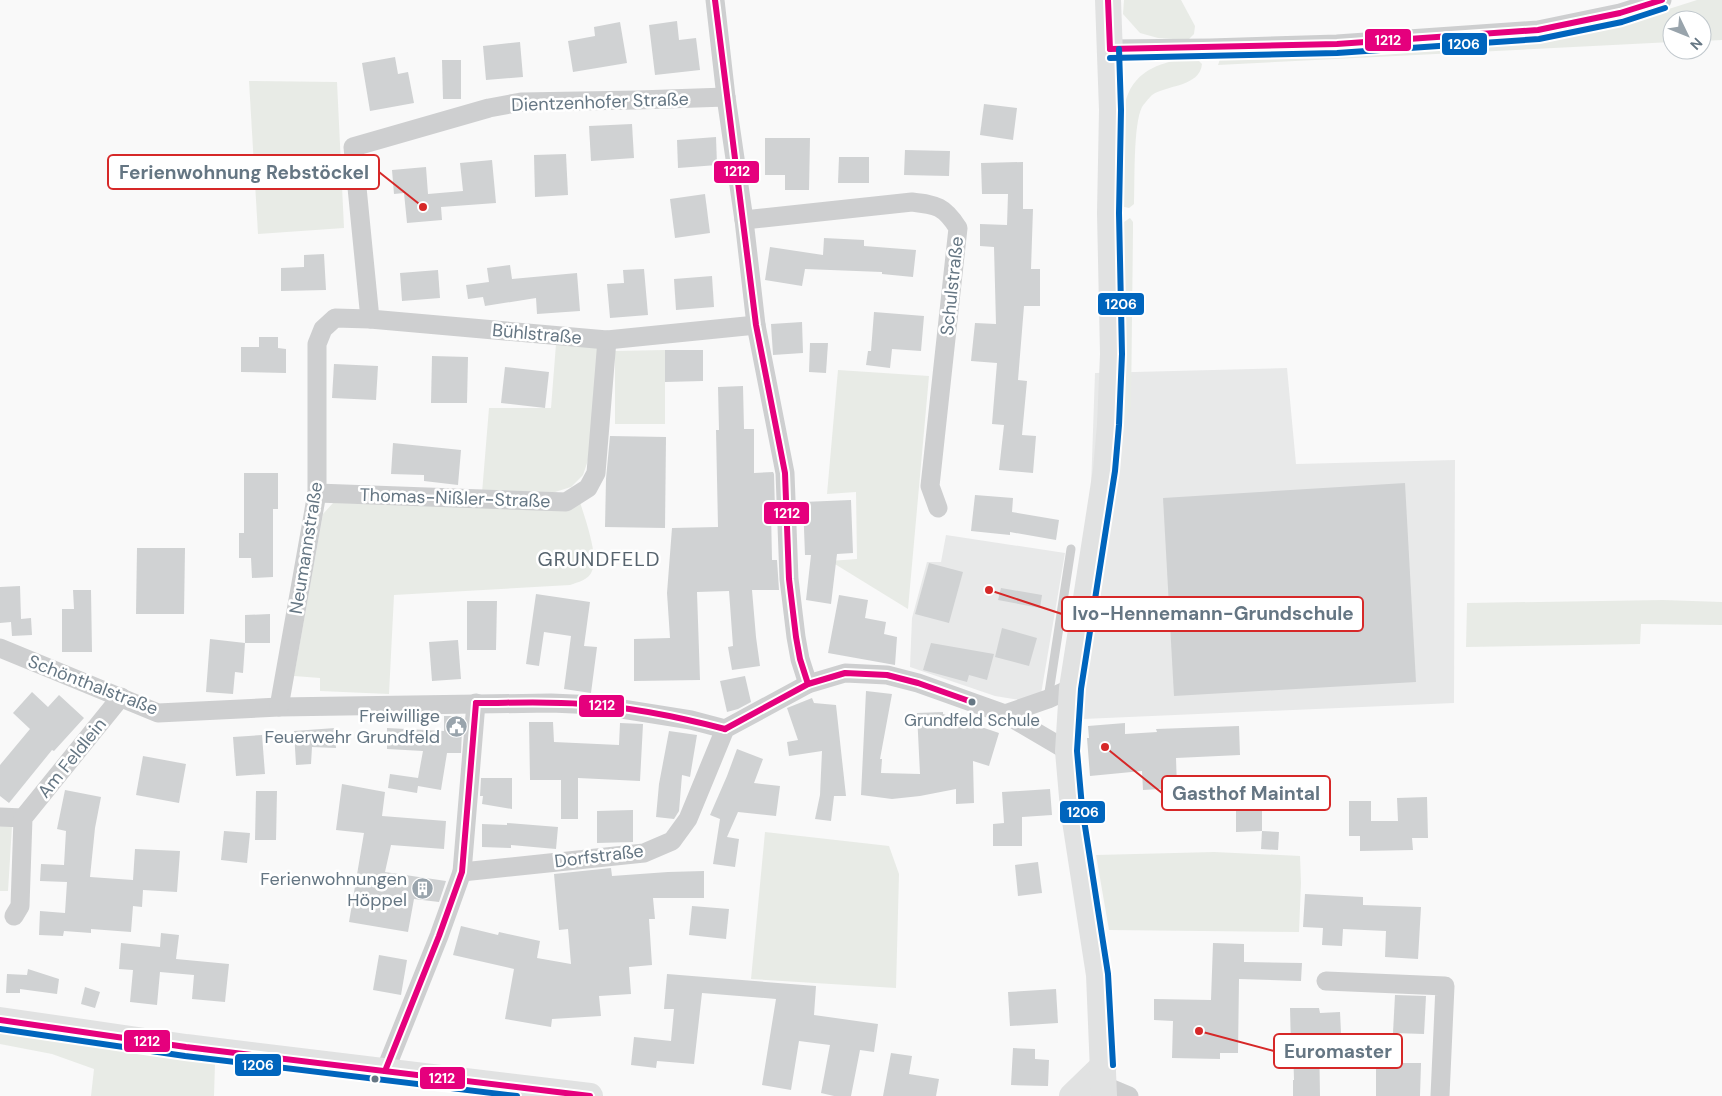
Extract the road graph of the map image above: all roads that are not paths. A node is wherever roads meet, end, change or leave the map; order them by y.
1 (715, 0) edge
2 (1108, 0) edge
3 (1662, 0) edge
4 (1110, 49) junction
5 (726, 97) junction
6 (744, 220) junction
7 (370, 319) junction
8 (756, 325) junction
9 (323, 329) joint
10 (607, 340) junction
11 (318, 493) junction
12 (938, 508) dead end
13 (1070, 549) dead end
14 (0, 648) edge
15 (808, 684) junction
16 (1072, 688) junction
17 (121, 697) junction
18 (1048, 699) junction
19 (476, 703) junction
20 (279, 707) junction
21 (1005, 714) junction
22 (725, 729) junction
23 (1068, 752) junction
24 (0, 816) edge
25 (23, 818) junction
26 (462, 872) junction
27 (14, 916) dead end
28 (1326, 981) dead end
29 (0, 1020) edge
30 (385, 1071) junction
31 (1104, 1082) edge
32 (590, 1096) edge
33 (1072, 1096) edge
34 (1129, 1096) edge
35 (1440, 1096) edge

1 - 5 street
2 - 4 main road
3 - 4 street
4 - 16 main road
5 - 6 street
5 - 7 street, Dientzenhofer Straße
6 - 8 street
6 - 12 street, Schulstraße
7 - 9 street, Bühlstraße
7 - 10 street, Bühlstraße
8 - 10 street, Bühlstraße
8 - 15 street
9 - 11 street, Neumannstraße
10 - 11 street, Thomas-Nißler-Straße
11 - 20 street, Neumannstraße
13 - 18 lane
14 - 17 street, Schönthalstraße
15 - 21 street
15 - 22 street
16 - 18 street
16 - 23 main road
17 - 20 street, Schönthalstraße
17 - 25 street, Am Feldlein
18 - 21 street
19 - 20 street, Schönthalstraße
19 - 22 street, Schönthalstraße
19 - 26 street
21 - 23 street
22 - 26 street, Dorfstraße
23 - 31 main road
24 - 25 street
25 - 27 street
26 - 30 street
28 - 35 street
29 - 30 main road
30 - 32 main road
31 - 33 main road
31 - 34 street

